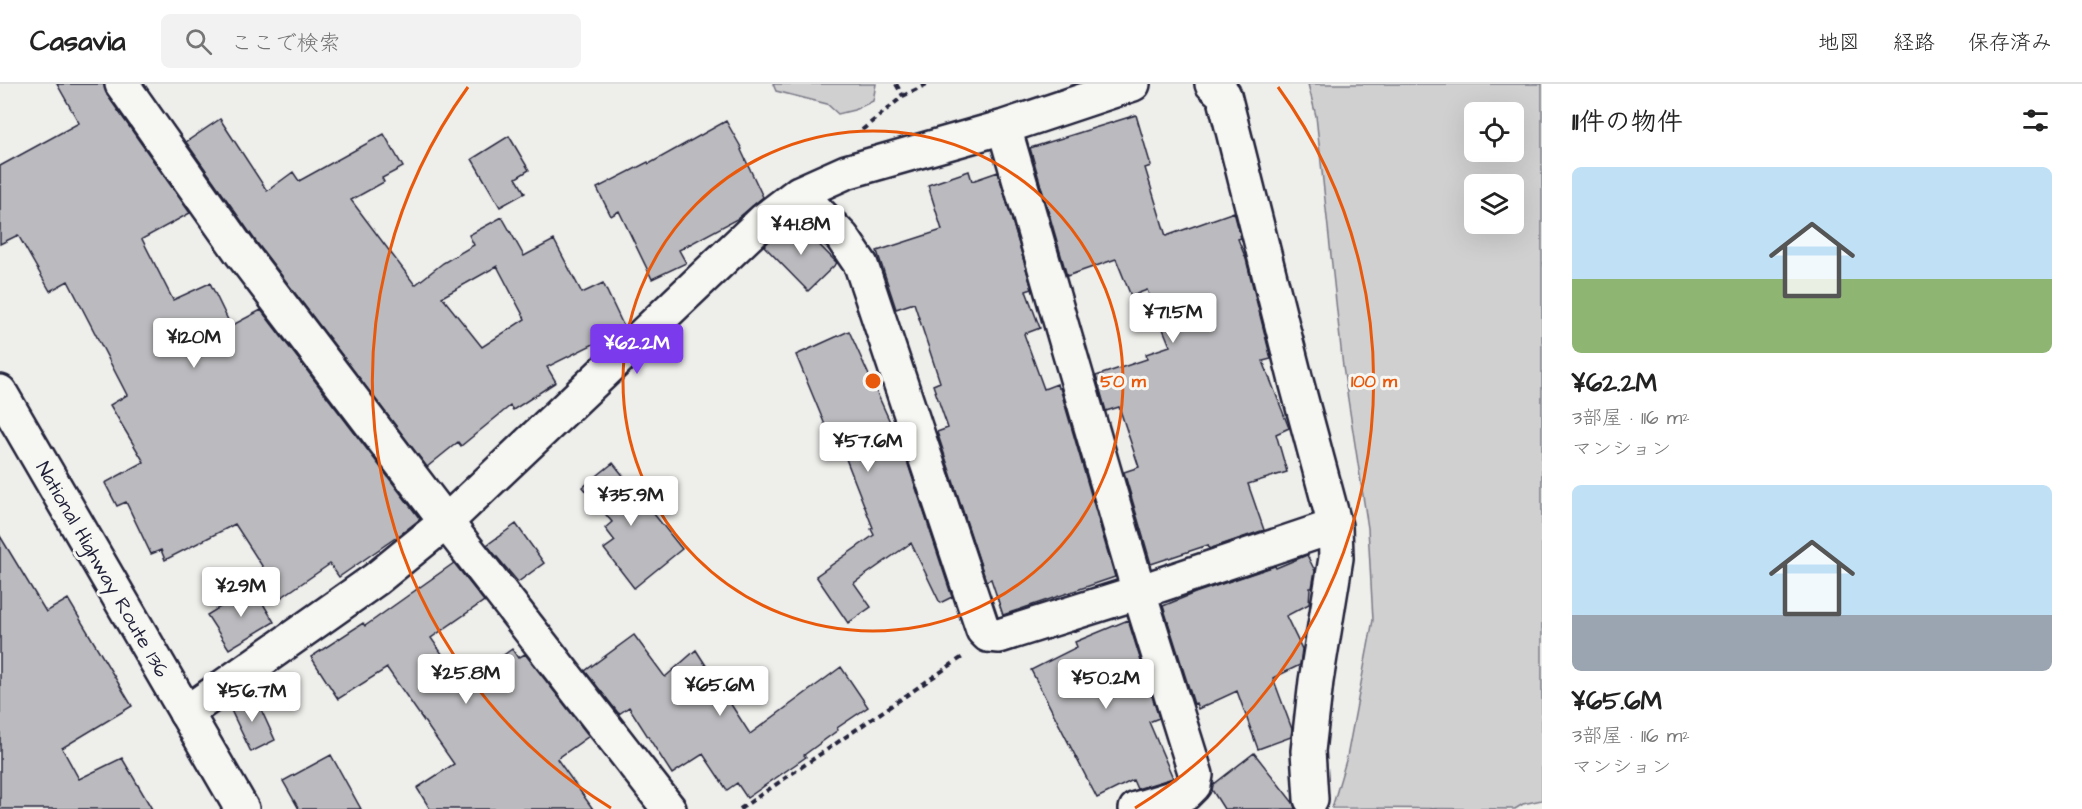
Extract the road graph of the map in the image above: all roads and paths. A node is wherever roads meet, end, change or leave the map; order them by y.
1 (122, 84) edge
2 (896, 84) edge
3 (1133, 84) edge
4 (1212, 84) edge
5 (903, 96) dead end
6 (1004, 127) junction
7 (799, 193) junction
8 (0, 392) edge
9 (446, 522) junction
10 (1335, 526) junction
11 (1139, 592) junction
12 (992, 637) junction
13 (186, 713) junction
14 (1311, 799) dead end
15 (242, 809) edge
16 (669, 809) edge
17 (740, 809) edge
18 (1136, 809) edge

1 - 9 main road
2 - 5 path
3 - 6 main road
4 - 10 main road
6 - 7 main road
6 - 11 main road
7 - 9 main road
7 - 12 main road
8 - 13 main road, National Highway Route 136
9 - 13 main road
9 - 16 main road
10 - 11 main road
10 - 14 main road
11 - 12 main road
11 - 18 main road
12 - 17 path
13 - 15 main road, National Highway Route 136

